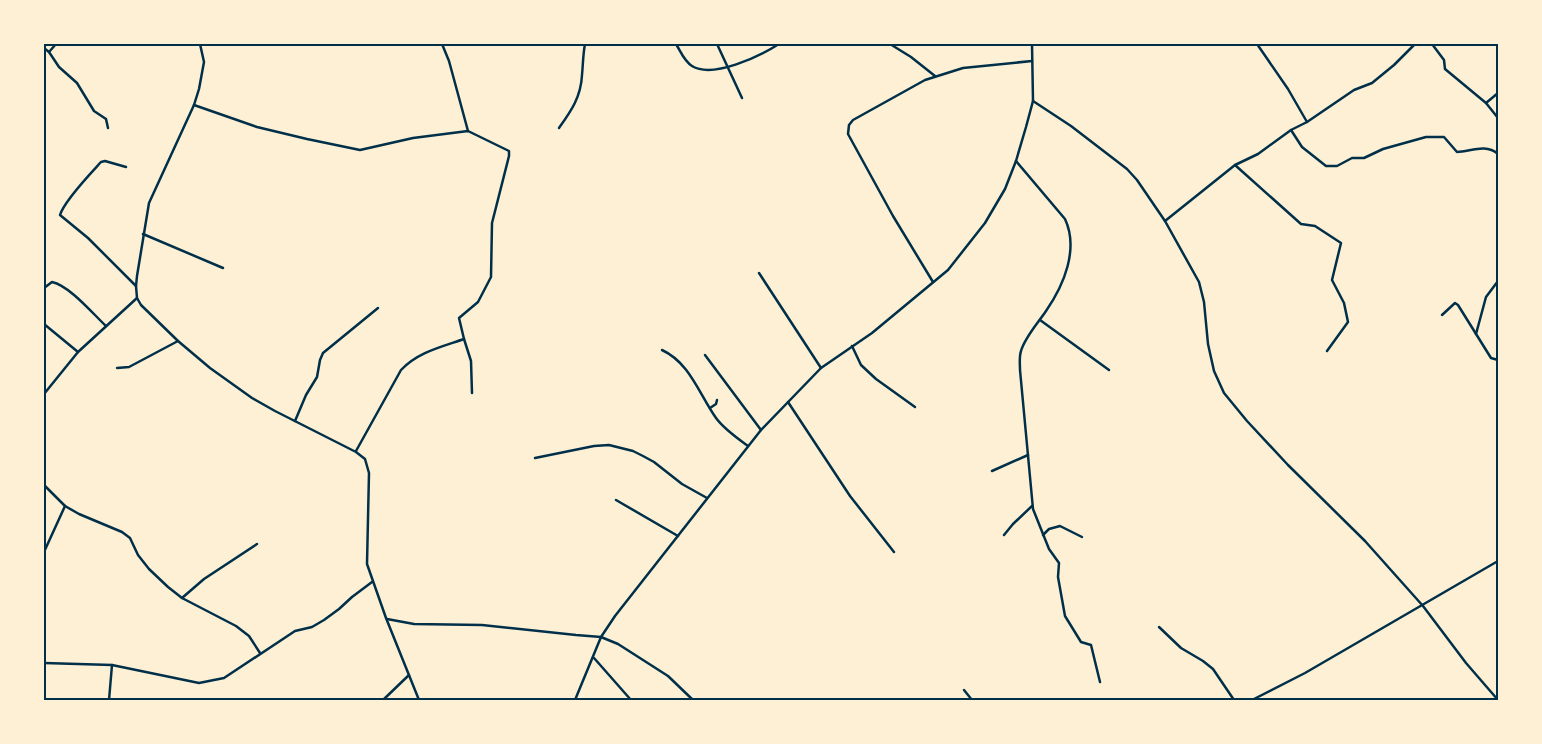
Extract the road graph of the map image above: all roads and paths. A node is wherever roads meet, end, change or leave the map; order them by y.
1 (56, 44) edge
2 (200, 44) edge
3 (442, 44) edge
4 (585, 44) edge
5 (676, 44) edge
6 (717, 44) edge
7 (779, 44) edge
8 (890, 44) edge
9 (1032, 44) edge
10 (1257, 44) edge
11 (1415, 44) edge
12 (1432, 44) edge
13 (44, 48) edge
14 (49, 52) junction
15 (1032, 61) junction
16 (728, 66) junction
17 (935, 76) junction
18 (1498, 94) edge
19 (742, 98) dead end
20 (1033, 101) junction
21 (1486, 103) junction
22 (194, 105) junction
23 (1498, 118) edge
24 (1307, 122) junction
25 (108, 128) dead end
26 (559, 128) dead end
27 (1291, 130) junction
28 (468, 131) junction
29 (1498, 154) edge
30 (1016, 161) junction
31 (1235, 165) junction
32 (126, 166) dead end
33 (1165, 221) junction
34 (143, 234) junction
35 (222, 268) dead end
36 (759, 273) dead end
37 (1498, 281) edge
38 (933, 282) junction
39 (136, 286) junction
40 (44, 288) edge
41 (138, 298) junction
42 (378, 308) dead end
43 (1442, 315) dead end
44 (1040, 320) junction
45 (44, 324) edge
46 (106, 326) junction
47 (1476, 335) junction
48 (464, 338) junction
49 (178, 341) junction
50 (852, 346) junction
51 (662, 350) dead end
52 (1327, 351) dead end
53 (78, 352) junction
54 (705, 355) dead end
55 (1498, 360) edge
56 (117, 368) dead end
57 (821, 368) junction
58 (1109, 370) dead end
59 (472, 393) dead end
60 (44, 394) edge
61 (717, 400) dead end
62 (788, 402) junction
63 (914, 407) dead end
64 (710, 408) junction
65 (295, 421) junction
66 (761, 430) junction
67 (748, 446) junction
68 (356, 452) junction
69 (1028, 455) junction
70 (535, 458) dead end
71 (992, 471) dead end
72 (44, 485) edge
73 (707, 498) junction
74 (616, 500) dead end
75 (65, 506) junction
76 (1032, 506) junction
77 (1004, 535) dead end
78 (1043, 535) junction
79 (678, 536) junction
80 (1082, 537) dead end
81 (257, 544) dead end
82 (44, 552) edge
83 (894, 552) dead end
84 (1498, 561) edge
85 (372, 582) junction
86 (182, 598) junction
87 (1423, 606) junction
88 (386, 618) junction
89 (1158, 627) dead end
90 (601, 637) junction
91 (260, 653) junction
92 (593, 658) junction
93 (44, 663) edge
94 (112, 665) junction
95 (409, 675) junction
96 (1100, 682) dead end
97 (964, 690) dead end
98 (109, 700) edge
99 (383, 700) edge
100 (419, 700) edge
101 (575, 700) edge
102 (631, 700) edge
103 (693, 700) edge
104 (972, 700) edge
105 (1234, 700) edge
106 (1252, 700) edge
107 (1498, 700) edge

1 - 14 street
2 - 22 street
3 - 28 street
4 - 26 street
5 - 16 street
6 - 16 street
7 - 16 street
8 - 17 street
9 - 15 street
10 - 24 street
11 - 24 street
12 - 21 street
13 - 14 street
14 - 25 street
15 - 17 street
15 - 20 street
16 - 19 street
17 - 38 street
18 - 21 street
20 - 30 street
20 - 33 street
21 - 23 street
22 - 28 street
22 - 34 street
24 - 27 street
27 - 29 street
27 - 31 street
28 - 48 street
30 - 38 street
30 - 44 street
31 - 33 street
31 - 52 street
32 - 39 street
33 - 87 street
34 - 35 street
34 - 39 street
36 - 57 street
37 - 47 street
38 - 50 street
39 - 41 street
40 - 46 street
41 - 46 street
41 - 49 street
42 - 65 street
43 - 47 street
44 - 58 street
44 - 69 street
45 - 53 street
46 - 53 street
47 - 55 street
48 - 59 street
48 - 68 street
49 - 56 street
49 - 65 street
50 - 57 street
50 - 63 street
51 - 64 street
53 - 60 street
54 - 66 street
57 - 62 street
61 - 64 street
62 - 66 street
62 - 83 street
64 - 67 street
65 - 68 street
66 - 67 street
67 - 73 street
68 - 85 street
69 - 71 street
69 - 76 street
70 - 73 street
72 - 75 street
73 - 79 street
74 - 79 street
75 - 82 street
75 - 86 street
76 - 77 street
76 - 78 street
78 - 80 street
78 - 96 street
79 - 90 street
81 - 86 street
84 - 87 street
85 - 88 street
85 - 91 street
86 - 91 street
87 - 106 street
87 - 107 street
88 - 90 street
88 - 95 street
89 - 105 street
90 - 92 street
90 - 103 street
91 - 94 street
92 - 101 street
92 - 102 street
93 - 94 street
94 - 98 street
95 - 99 street
95 - 100 street
97 - 104 street

